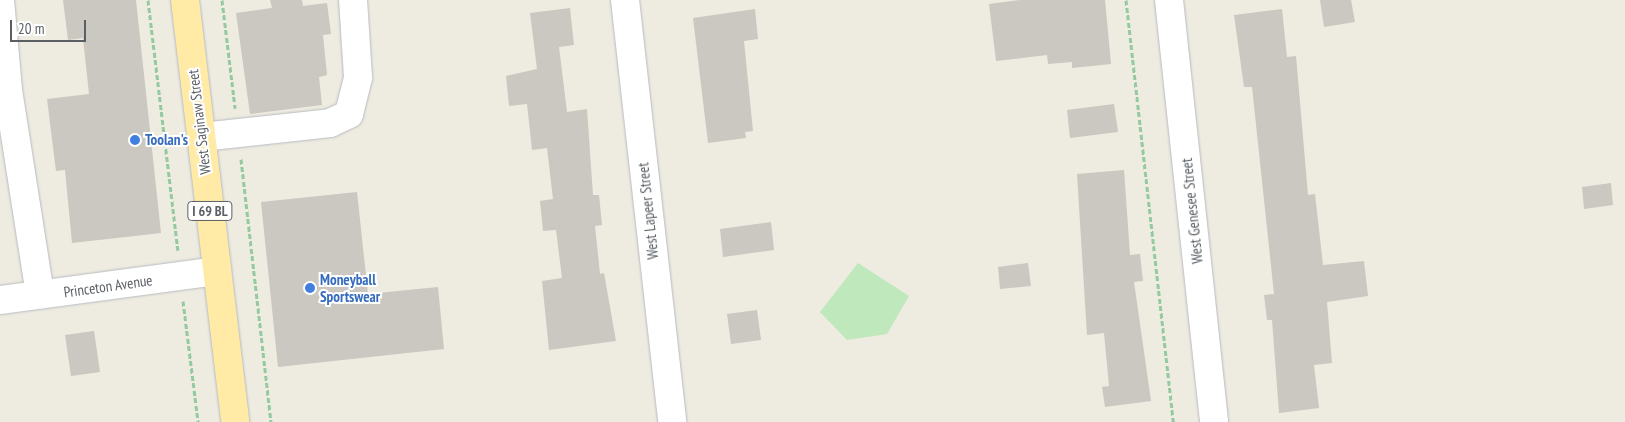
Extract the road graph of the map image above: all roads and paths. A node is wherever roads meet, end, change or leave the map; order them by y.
1 (0, 0) edge
2 (148, 0) edge
3 (185, 0) edge
4 (222, 0) edge
5 (353, 0) edge
6 (625, 0) edge
7 (1126, 0) edge
8 (1169, 0) edge
9 (238, 133) junction
10 (202, 138) junction
11 (217, 271) junction
12 (180, 276) junction
13 (40, 295) junction
14 (0, 300) edge
15 (198, 422) edge
16 (234, 422) edge
17 (271, 422) edge
18 (672, 422) edge
19 (1173, 422) edge
20 (1214, 422) edge

1 - 13 street
2 - 12 path
3 - 10 main road, West Saginaw Street / I 69 BL
4 - 9 path
5 - 9 street
6 - 18 street, West Lapeer Street
7 - 19 path
8 - 20 street, West Genesee Street
9 - 10 street
9 - 17 path
10 - 11 main road, West Saginaw Street / I 69 BL
11 - 12 street, Princeton Avenue
11 - 16 main road, West Saginaw Street / I 69 BL
12 - 13 street, Princeton Avenue
12 - 15 path
13 - 14 street, Princeton Avenue

